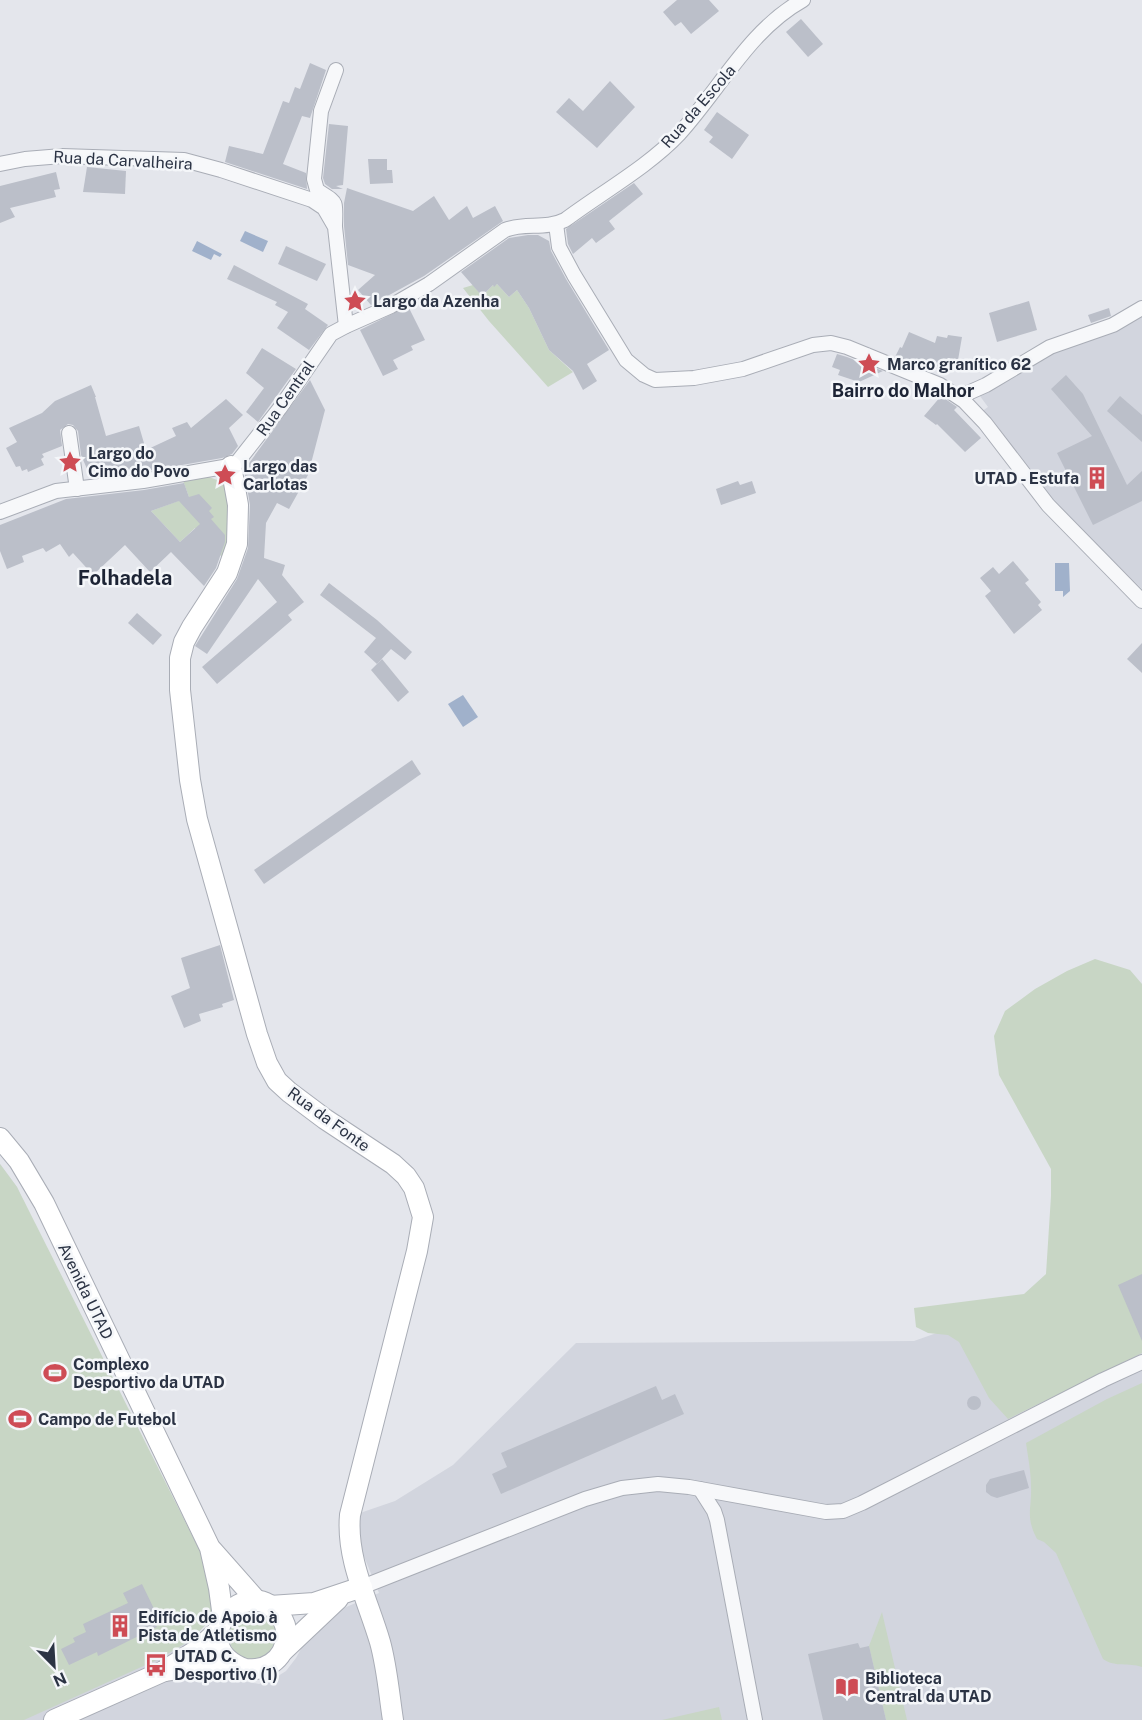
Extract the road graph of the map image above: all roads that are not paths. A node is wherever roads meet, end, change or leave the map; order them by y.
1 (803, 0) edge
2 (336, 70) dead end
3 (0, 164) edge
4 (556, 224) junction
5 (335, 227) junction
6 (1142, 308) edge
7 (346, 326) junction
8 (959, 397) junction
9 (69, 433) dead end
10 (231, 466) junction
11 (77, 489) junction
12 (0, 512) edge
13 (1142, 601) edge
14 (0, 1138) edge
15 (1142, 1362) edge
16 (700, 1489) junction
17 (210, 1548) junction
18 (362, 1587) junction
19 (343, 1594) junction
20 (264, 1603) junction
21 (220, 1624) junction
22 (283, 1651) junction
23 (245, 1668) junction
24 (164, 1671) junction
25 (54, 1720) edge
26 (393, 1720) edge
27 (754, 1720) edge

1 - 4 street, Rua da Escola
2 - 5 street
3 - 5 street, Rua da Carvalheira
4 - 7 street, Rua Central
4 - 8 street
5 - 7 street
6 - 8 street
7 - 10 street, Rua Central
8 - 13 street
9 - 11 street
10 - 11 street
10 - 18 street, Rua da Fonte
11 - 12 street
14 - 17 street, Avenida UTAD
15 - 16 street
16 - 18 street
16 - 27 street
17 - 20 street, Avenida UTAD
17 - 21 street, Avenida UTAD
18 - 19 street
18 - 26 street, Rua da Fonte
19 - 20 street
19 - 22 street
20 - 21 street
20 - 22 street, Avenida UTAD
21 - 23 street, Avenida UTAD
21 - 24 street
22 - 23 street
23 - 24 street
24 - 25 street

